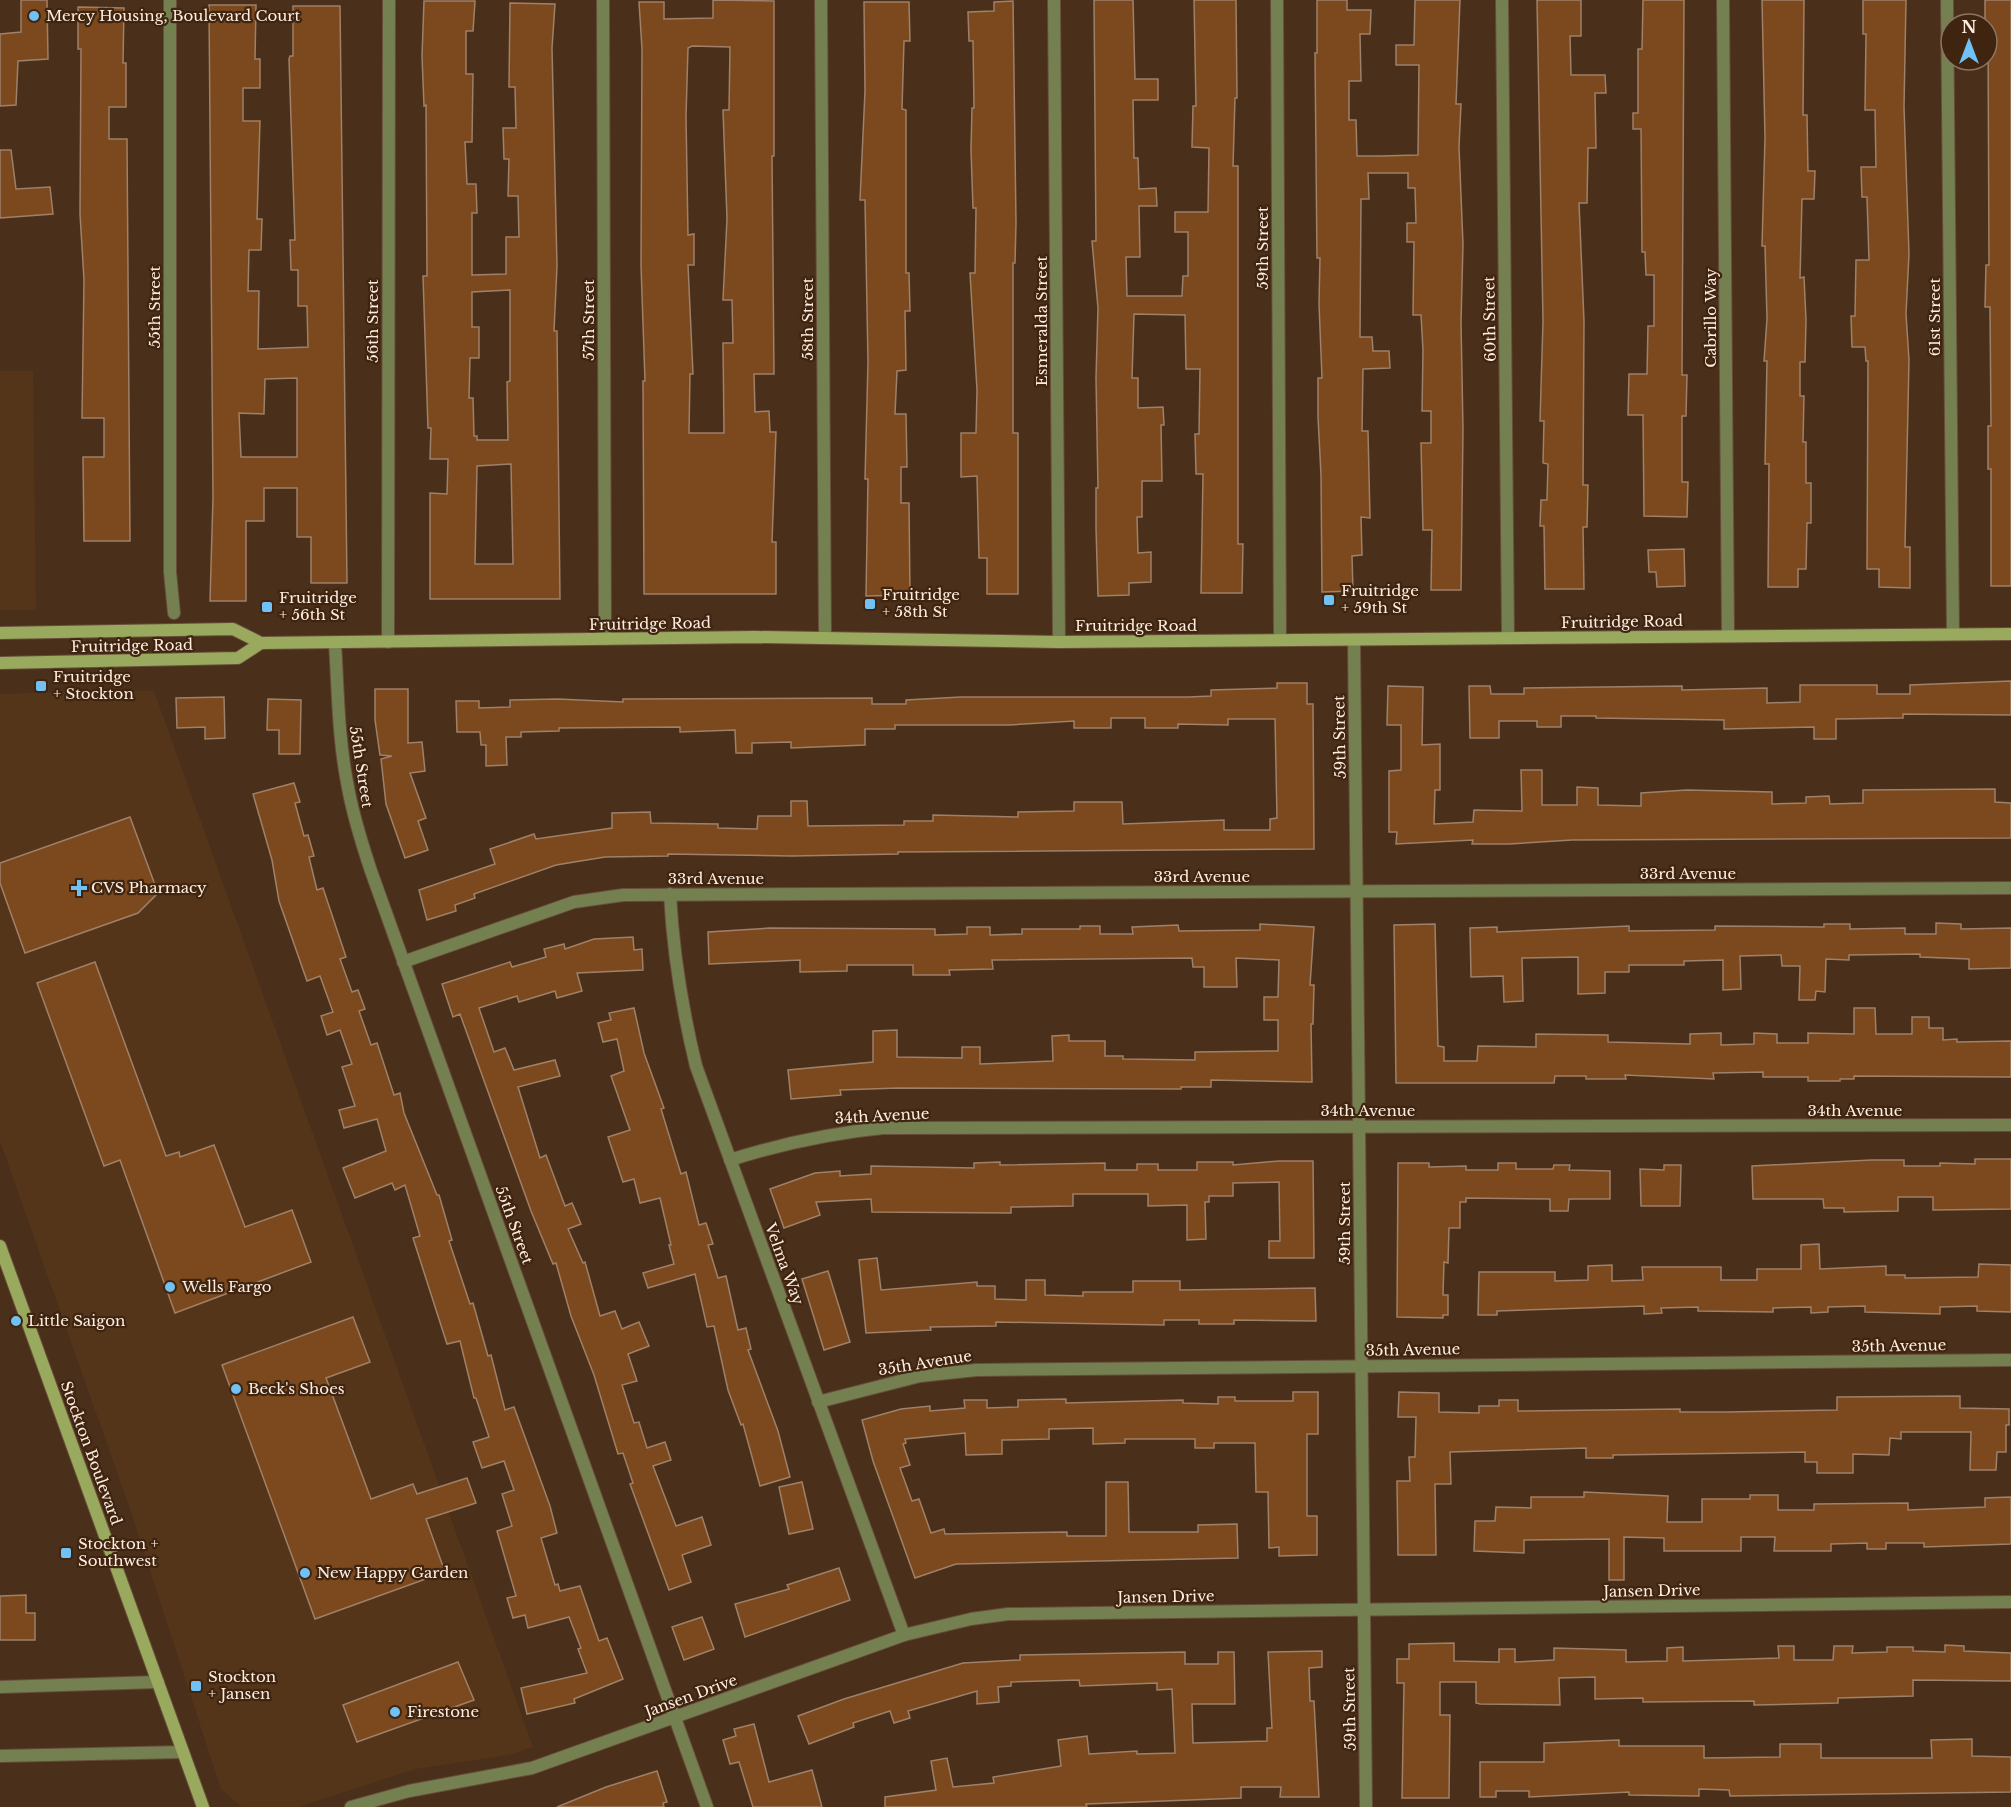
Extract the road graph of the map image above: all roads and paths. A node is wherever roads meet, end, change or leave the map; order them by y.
1 (170, 0) edge
2 (388, 0) edge
3 (603, 0) edge
4 (821, 0) edge
5 (1054, 0) edge
6 (1276, 0) edge
7 (1502, 0) edge
8 (1724, 0) edge
9 (1947, 0) edge
10 (174, 613) dead end
11 (0, 633) edge
12 (1953, 634) junction
13 (2011, 634) edge
14 (1728, 636) junction
15 (825, 637) junction
16 (1508, 638) junction
17 (605, 639) junction
18 (1354, 639) junction
19 (1280, 640) junction
20 (388, 642) junction
21 (1059, 642) junction
22 (261, 643) junction
23 (335, 643) junction
24 (0, 663) edge
25 (2011, 888) edge
26 (1357, 891) junction
27 (670, 894) junction
28 (403, 962) junction
29 (2011, 1125) edge
30 (1359, 1126) junction
31 (730, 1160) junction
32 (0, 1246) edge
33 (2011, 1360) edge
34 (1362, 1366) junction
35 (818, 1402) junction
36 (2011, 1602) edge
37 (1364, 1609) junction
38 (904, 1635) junction
39 (158, 1682) junction
40 (0, 1687) edge
41 (675, 1718) junction
42 (183, 1752) junction
43 (0, 1756) edge
44 (203, 1807) edge
45 (351, 1807) edge
46 (707, 1807) edge
47 (1366, 1807) edge

1 - 10 street, 55th Street
2 - 20 street, 56th Street
3 - 17 street, 57th Street
4 - 15 street, 58th Street
5 - 21 street, Esmeralda Street
6 - 19 street, 59th Street
7 - 16 street, 60th Street
8 - 14 street, Cabrillo Way
9 - 12 street, 61st Street
11 - 22 main road, Fruitridge Road
12 - 13 main road, Fruitridge Road
12 - 14 main road, Fruitridge Road
14 - 16 main road, Fruitridge Road
15 - 17 main road, Fruitridge Road
15 - 21 main road, Fruitridge Road
16 - 18 main road, Fruitridge Road
17 - 20 main road, Fruitridge Road
18 - 19 main road, Fruitridge Road
18 - 26 street, 59th Street
19 - 21 main road, Fruitridge Road
20 - 23 main road, Fruitridge Road
22 - 23 main road, Fruitridge Road
22 - 24 main road, Fruitridge Road
23 - 28 street, 55th Street
25 - 26 street, 33rd Avenue
26 - 27 street, 33rd Avenue
26 - 30 street, 59th Street
27 - 28 street, 33rd Avenue
27 - 31 street, Velma Way
28 - 41 street, 55th Street
29 - 30 street, 34th Avenue
30 - 31 street, 34th Avenue
30 - 34 street, 59th Street
31 - 35 street, Velma Way
32 - 39 main road, Stockton Boulevard
33 - 34 street, 35th Avenue
34 - 35 street, 35th Avenue
34 - 37 street, 59th Street
35 - 38 street, Velma Way
36 - 37 street, Jansen Drive
37 - 38 street, Jansen Drive
37 - 47 street, 59th Street
38 - 41 street, Jansen Drive
39 - 40 street
39 - 42 main road, Stockton Boulevard
41 - 45 street, Jansen Drive
41 - 46 street, 55th Street
42 - 43 street
42 - 44 main road, Stockton Boulevard

